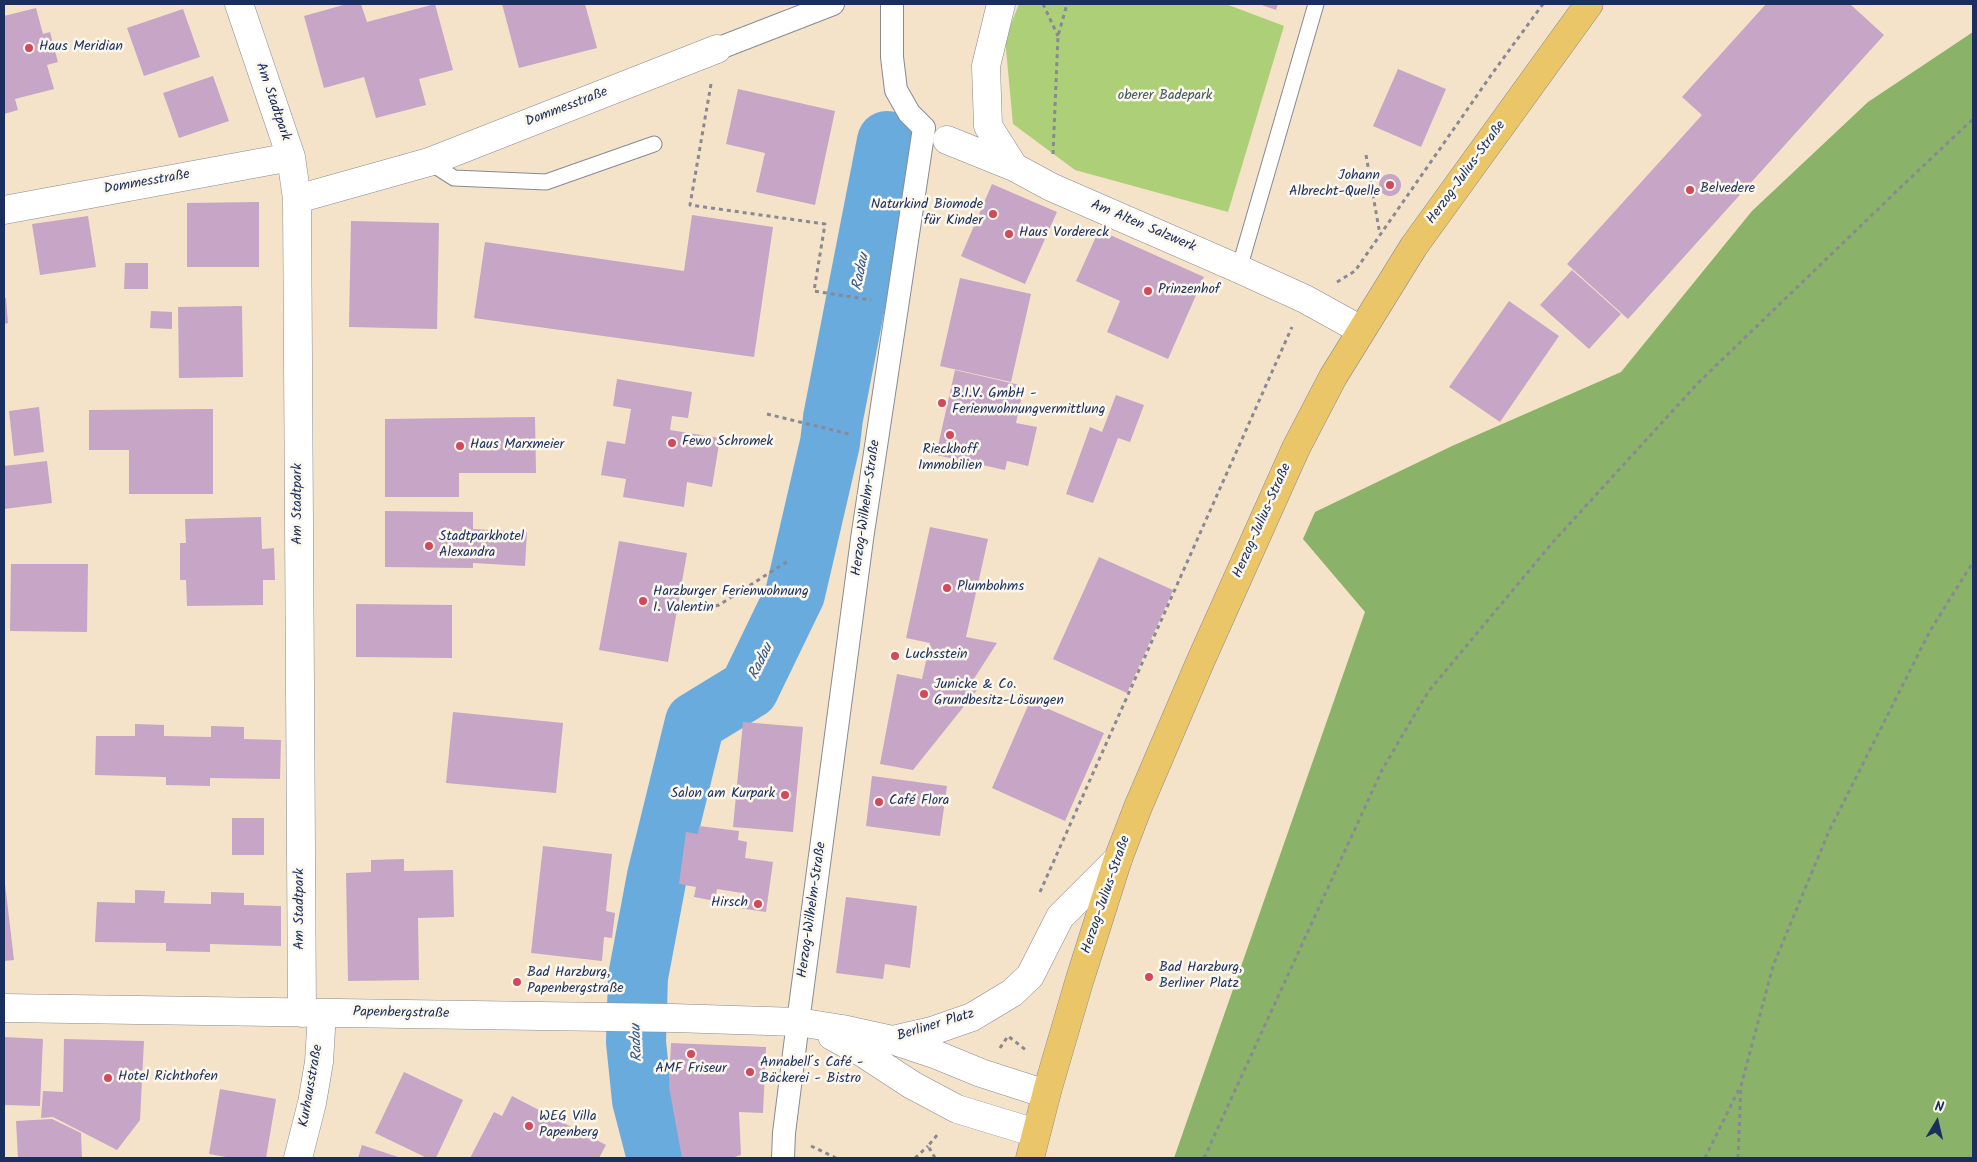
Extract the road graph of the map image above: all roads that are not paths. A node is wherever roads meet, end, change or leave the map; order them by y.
1 (239, 4) edge
2 (832, 4) edge
3 (892, 4) edge
4 (1001, 4) edge
5 (1316, 4) edge
6 (1588, 4) edge
7 (717, 49) joint
8 (936, 134) junction
9 (654, 144) dead end
10 (291, 157) junction
11 (429, 162) junction
12 (1014, 167) junction
13 (297, 199) junction
14 (4, 210) edge
15 (1240, 269) junction
16 (1361, 330) junction
17 (1118, 858) junction
18 (4, 1008) edge
19 (312, 1013) junction
20 (798, 1022) junction
21 (892, 1040) junction
22 (1046, 1094) junction
23 (1033, 1146) edge
24 (298, 1158) edge
25 (783, 1158) edge

1 - 10 street, Am Stadtpark
2 - 7 street, Dommesstraße
3 - 8 street
4 - 12 street
5 - 15 lane
6 - 16 main road, Herzog-Julius-Straße
7 - 11 street, Dommesstraße
8 - 12 street, Am Alten Salzwerk
8 - 20 street, Herzog-Wilhelm-Straße
9 - 11 lane
10 - 13 street, Am Stadtpark
10 - 14 street, Dommesstraße
11 - 13 street, Dommesstraße
12 - 15 street, Am Alten Salzwerk
13 - 19 street, Am Stadtpark
15 - 16 street, Am Alten Salzwerk
16 - 17 main road, Herzog-Julius-Straße
17 - 21 street, Berliner Platz
17 - 22 main road, Herzog-Julius-Straße
18 - 19 street, Papenbergstraße
19 - 20 street, Papenbergstraße
19 - 24 street, Kurhausstraße
20 - 21 street, Berliner Platz
20 - 23 street
20 - 25 street
21 - 22 street, Berliner Platz
22 - 23 main road, Herzog-Julius-Straße

